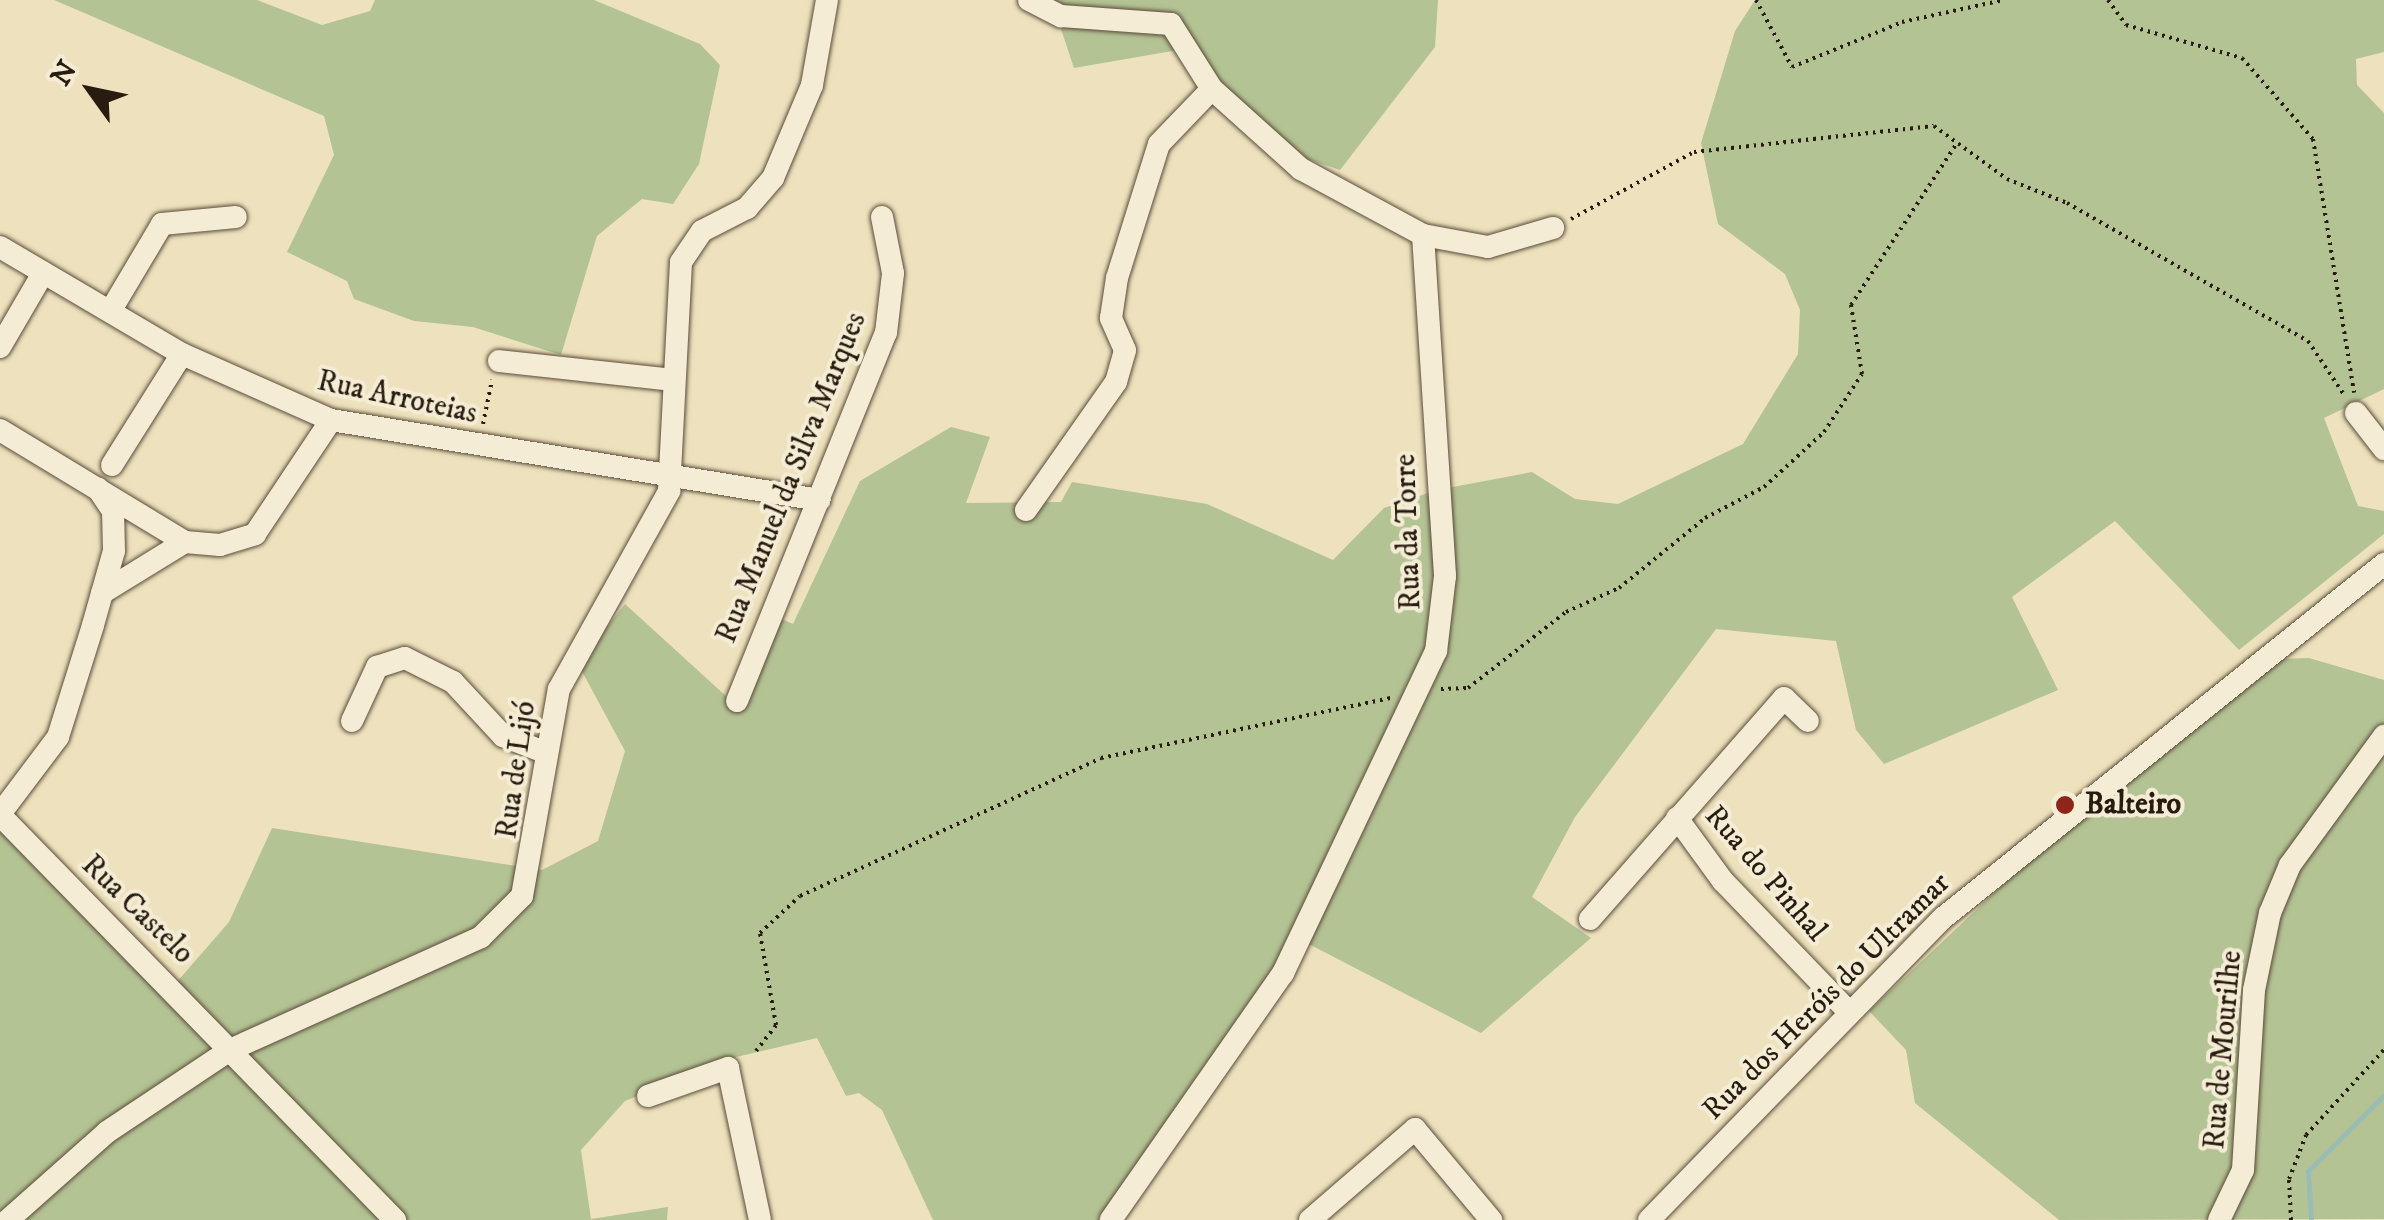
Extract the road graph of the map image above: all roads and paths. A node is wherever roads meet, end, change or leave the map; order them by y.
1 (827, 0) edge
2 (1028, 0) edge
3 (1756, 0) edge
4 (2004, 0) edge
5 (2108, 0) edge
6 (1212, 89) junction
7 (1957, 143) junction
8 (236, 217) dead end
9 (882, 217) dead end
10 (1553, 228) joint
11 (1422, 235) junction
12 (0, 247) edge
13 (44, 273) junction
14 (111, 310) junction
15 (0, 346) edge
16 (182, 354) junction
17 (499, 361) joint
18 (674, 380) junction
19 (2356, 412) junction
20 (330, 420) junction
21 (0, 430) edge
22 (478, 446) junction
23 (2384, 449) edge
24 (112, 465) dead end
25 (671, 473) junction
26 (98, 489) junction
27 (819, 500) junction
28 (1026, 510) dead end
29 (185, 542) junction
30 (2384, 564) edge
31 (102, 593) junction
32 (1417, 692) junction
33 (737, 701) dead end
34 (352, 721) dead end
35 (1808, 722) dead end
36 (2384, 736) edge
37 (547, 754) junction
38 (0, 814) edge
39 (1677, 818) junction
40 (1590, 919) dead end
41 (1850, 1012) junction
42 (230, 1050) junction
43 (2384, 1050) edge
44 (756, 1051) dead end
45 (648, 1096) dead end
46 (8, 1220) edge
47 (395, 1220) edge
48 (760, 1220) edge
49 (1110, 1220) edge
50 (1310, 1220) edge
51 (1491, 1220) edge
52 (1649, 1220) edge
53 (2220, 1220) edge
54 (2291, 1220) edge

1 - 18 street, Rua de Lijó
2 - 6 street
3 - 4 path
5 - 19 path
6 - 11 street
6 - 28 street
7 - 10 path
7 - 19 path
7 - 32 path
8 - 14 street
9 - 27 street, Rua Manuel da Silva Marques
10 - 11 street
11 - 32 street, Rua da Torre
12 - 13 street, Rua Arroteias
13 - 14 street, Rua Arroteias
13 - 15 street
14 - 16 street, Rua Arroteias
16 - 20 street, Rua Arroteias
16 - 24 street
17 - 18 street
17 - 22 path
18 - 25 street, Rua de Lijó
19 - 23 street
20 - 22 street, Rua Arroteias
20 - 29 street
21 - 26 street
22 - 25 street, Rua Arroteias
25 - 27 street, Rua Arroteias
25 - 37 street, Rua de Lijó
26 - 29 street
26 - 31 street
27 - 33 street, Rua Manuel da Silva Marques
29 - 31 street
30 - 41 street, Rua dos Heróis do Ultramar
31 - 38 street
32 - 44 path
32 - 49 street, Rua da Torre
34 - 37 street
35 - 39 street
36 - 53 street, Rua de Mourilhe
37 - 42 street, Rua de Lijó
38 - 42 street, Rua Castelo
39 - 40 street
39 - 41 street, Rua do Pinhal
41 - 52 street, Rua dos Heróis do Ultramar
42 - 46 street, Rua de Lijó
42 - 47 street, Rua Castelo
43 - 54 path
45 - 48 street
50 - 51 street

